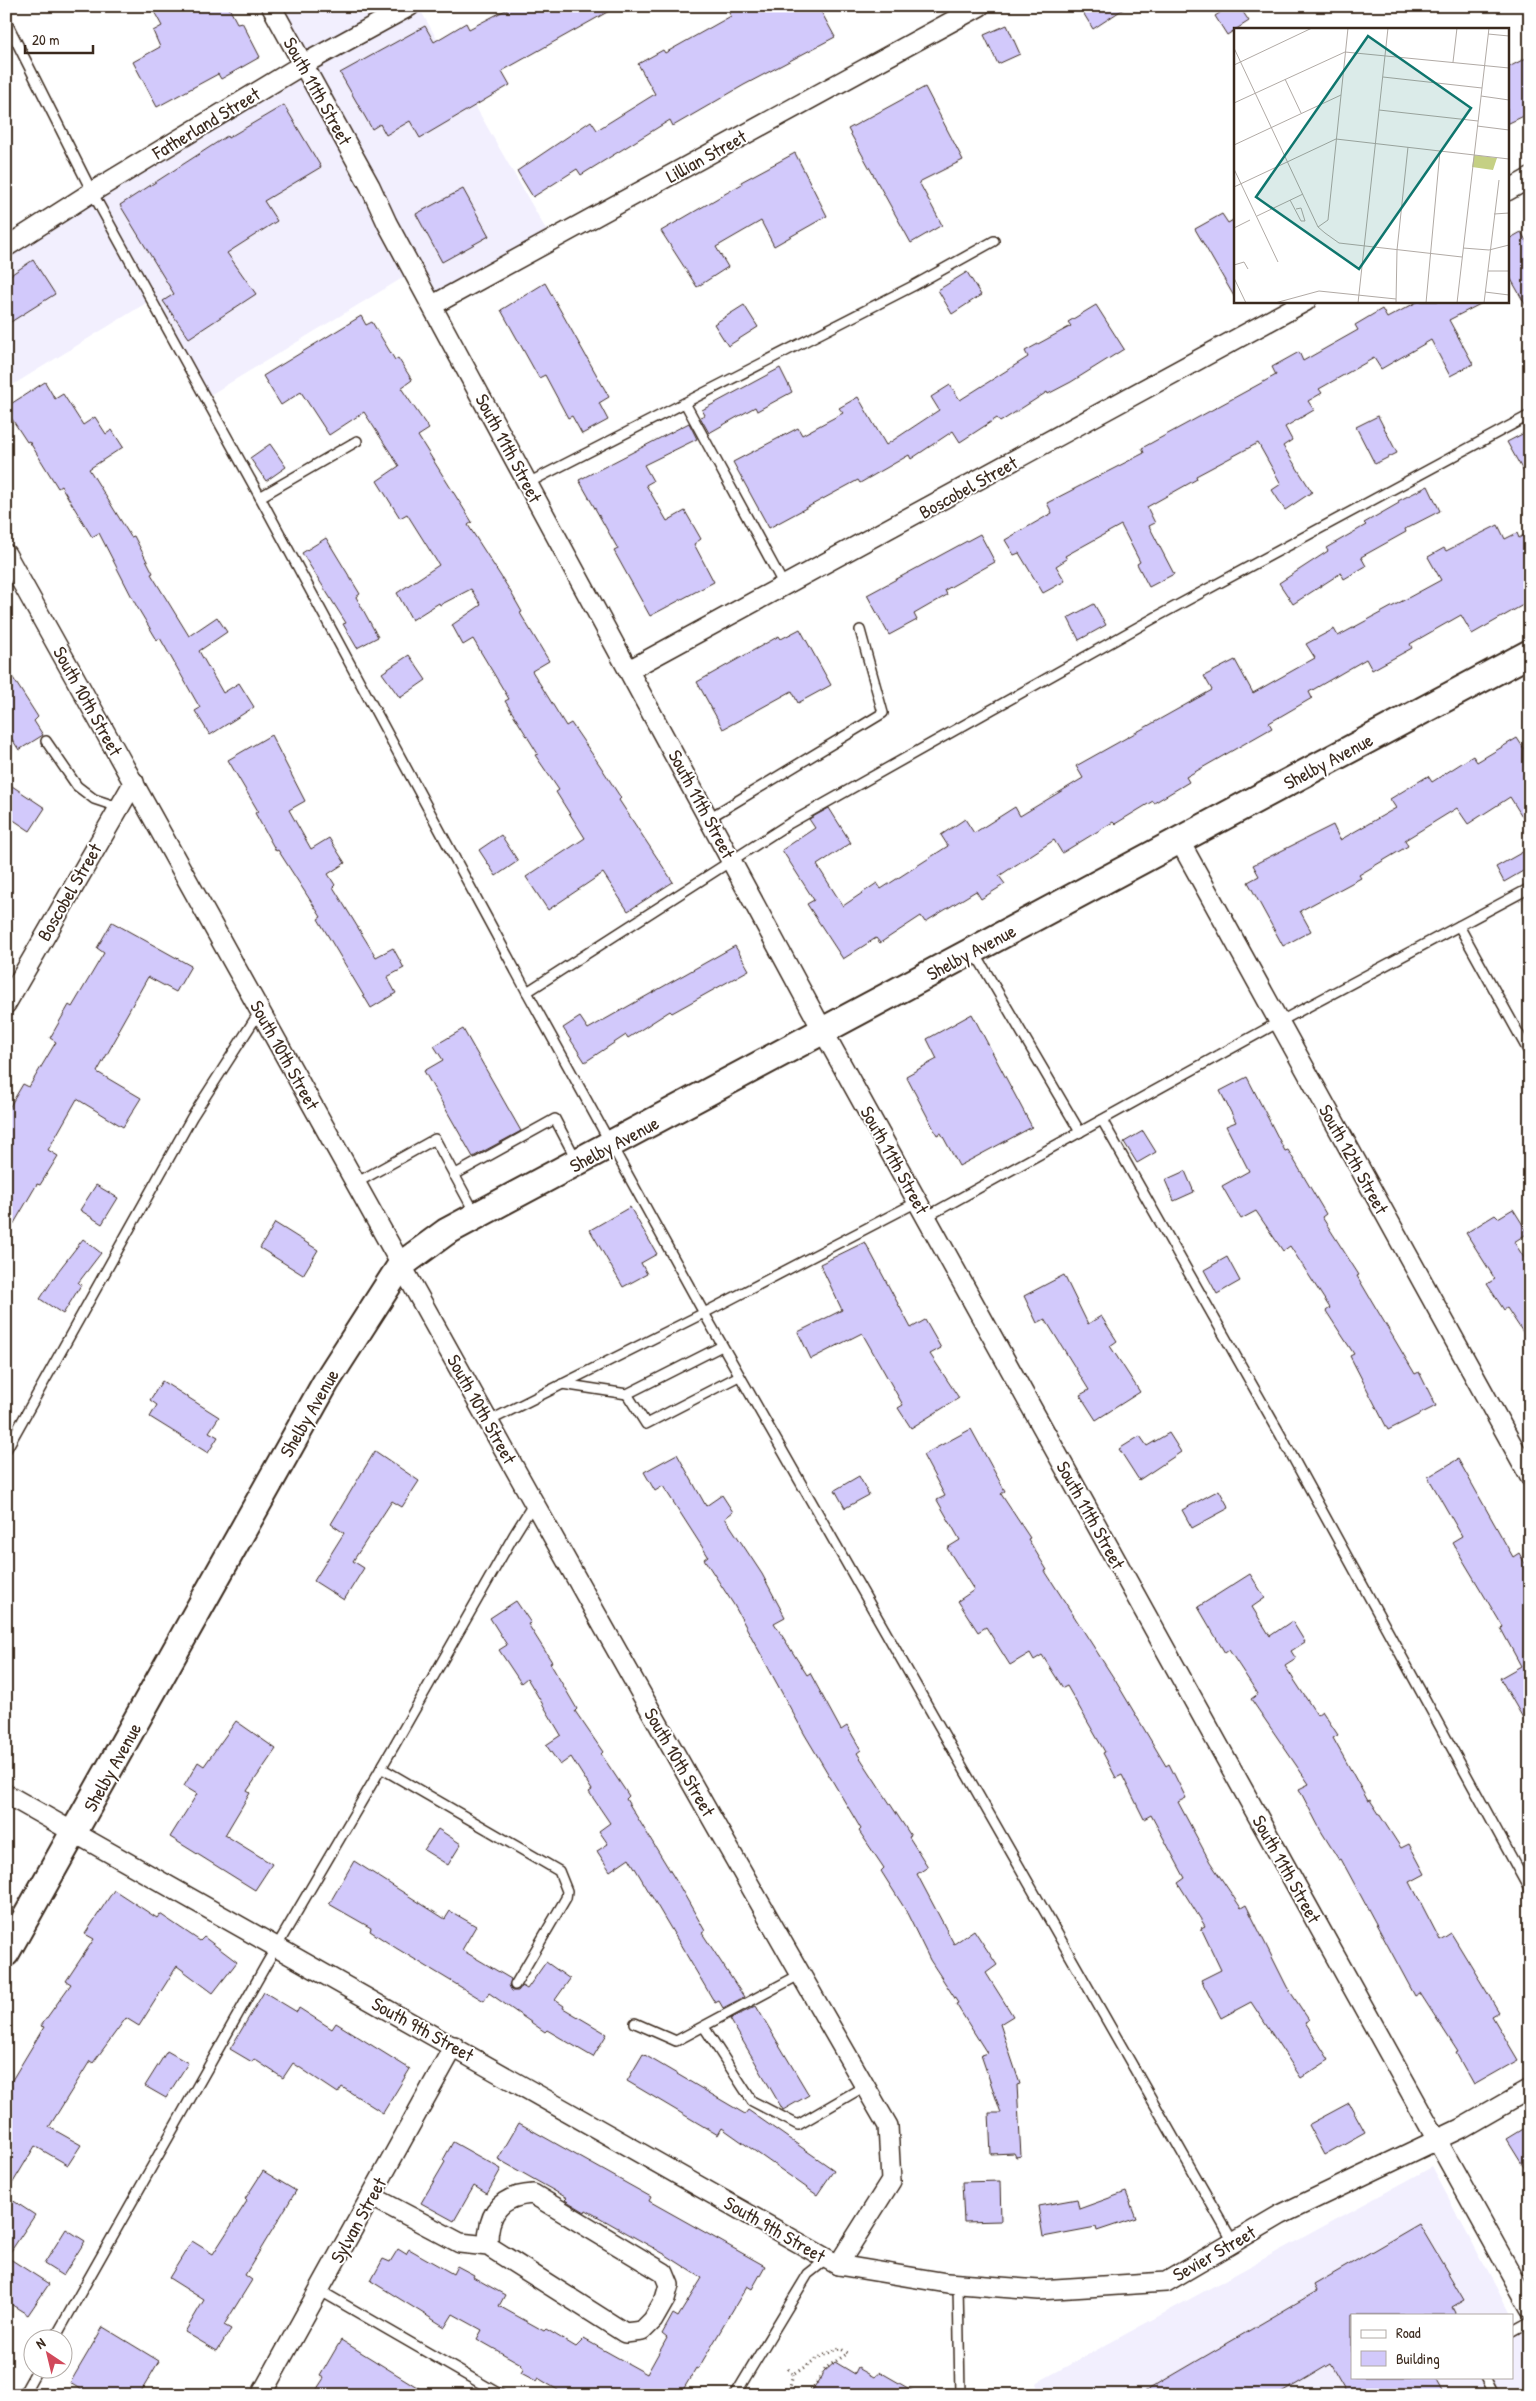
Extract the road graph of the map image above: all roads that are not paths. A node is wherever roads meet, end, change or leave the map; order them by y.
1 (271, 6) edge
2 (410, 6) edge
3 (980, 6) edge
4 (6, 21) edge
5 (302, 65) junction
6 (1530, 178) edge
7 (1508, 190) edge
8 (92, 192) junction
9 (994, 241) dead end
10 (6, 247) edge
11 (1304, 302) edge
12 (433, 305) junction
13 (685, 403) junction
14 (1530, 415) edge
15 (358, 441) dead end
16 (528, 483) junction
17 (260, 497) junction
18 (6, 555) edge
19 (785, 587) junction
20 (860, 630) dead end
21 (1530, 653) edge
22 (629, 670) junction
23 (46, 741) dead end
24 (134, 782) junction
25 (118, 807) junction
26 (709, 818) junction
27 (1179, 840) junction
28 (731, 859) junction
29 (1530, 888) edge
30 (1458, 926) junction
31 (973, 950) junction
32 (527, 992) junction
33 (6, 1004) edge
34 (260, 1011) junction
35 (1279, 1022) junction
36 (823, 1031) junction
37 (1530, 1054) edge
38 (1102, 1120) junction
39 (1080, 1132) junction
40 (611, 1146) junction
41 (579, 1163) junction
42 (454, 1174) junction
43 (356, 1183) junction
44 (922, 1209) junction
45 (477, 1216) junction
46 (401, 1265) junction
47 (704, 1313) junction
48 (722, 1346) junction
49 (739, 1376) junction
50 (562, 1384) junction
51 (627, 1394) junction
52 (489, 1421) junction
53 (6, 1450) edge
54 (1530, 1477) edge
55 (535, 1503) junction
56 (381, 1768) junction
57 (6, 1794) edge
58 (75, 1834) junction
59 (1530, 1891) edge
60 (276, 1946) junction
61 (6, 1953) edge
62 (801, 1974) junction
63 (514, 1985) dead end
64 (635, 2023) dead end
65 (704, 2027) junction
66 (454, 2046) junction
67 (865, 2086) junction
68 (1530, 2089) edge
69 (1438, 2140) junction
70 (371, 2196) junction
71 (1233, 2242) junction
72 (488, 2246) junction
73 (833, 2262) junction
74 (958, 2284) junction
75 (319, 2290) junction
76 (1530, 2308) edge
77 (1530, 2322) edge
78 (61, 2328) edge
79 (1514, 2331) edge
80 (32, 2378) edge
81 (1486, 2378) edge
82 (23, 2395) edge
83 (261, 2395) edge
84 (502, 2395) edge
85 (735, 2395) edge
86 (960, 2395) edge
87 (1494, 2395) edge

1 - 5 street, South 11th Street
2 - 5 street, Fatherland Street
3 - 12 street, Lillian Street
4 - 8 lane
5 - 8 street, Fatherland Street
5 - 12 street, South 11th Street
6 - 7 street
8 - 10 street, Fatherland Street
8 - 17 lane
9 - 13 lane
11 - 19 street, Boscobel Street
12 - 16 street, South 11th Street
13 - 16 lane
13 - 19 lane
14 - 28 lane
15 - 17 lane
16 - 22 street, South 11th Street
17 - 32 lane
18 - 24 street, South 10th Street
19 - 22 street, Boscobel Street
20 - 26 lane
21 - 27 street, Shelby Avenue
22 - 26 street, South 11th Street
23 - 25 lane
24 - 25 street, Boscobel Street
24 - 34 street, South 10th Street
25 - 33 street, Boscobel Street
26 - 28 street, South 11th Street
27 - 31 street, Shelby Avenue
27 - 35 street, South 12th Street
28 - 32 lane
28 - 36 street, South 11th Street
29 - 30 lane
30 - 35 lane
30 - 37 lane
31 - 36 street, Shelby Avenue
31 - 39 lane
32 - 40 lane
34 - 43 street, South 10th Street
34 - 53 lane
35 - 38 lane
35 - 54 street, South 12th Street
36 - 40 street, Shelby Avenue
36 - 44 street, South 11th Street
38 - 39 lane
38 - 59 lane
39 - 44 lane
40 - 41 street, Shelby Avenue
40 - 47 lane
41 - 42 lane
41 - 45 street, Shelby Avenue
42 - 43 lane
42 - 45 lane
43 - 46 street, South 10th Street
44 - 47 lane
44 - 69 street, South 11th Street
45 - 46 street, Shelby Avenue
46 - 52 street, South 10th Street
46 - 58 street, Shelby Avenue
47 - 48 lane
47 - 50 lane
48 - 49 lane
48 - 51 lane
49 - 51 lane
49 - 71 lane
50 - 51 lane
50 - 52 lane
52 - 55 street, South 10th Street
55 - 56 lane
55 - 62 street, South 10th Street
56 - 60 lane
56 - 63 lane
57 - 58 street, South 9th Street
58 - 60 street, South 9th Street
58 - 61 street, Shelby Avenue
60 - 66 street, South 9th Street
60 - 78 lane
62 - 65 lane
62 - 67 street, South 10th Street
64 - 65 lane
65 - 67 lane
66 - 70 street, Sylvan Street
66 - 73 street, South 9th Street
67 - 73 street, South 10th Street
68 - 69 street, Sevier Street
69 - 71 street, Sevier Street
69 - 76 street, South 11th Street
70 - 72 street
70 - 75 street, Sylvan Street
71 - 74 street, Sevier Street
72 - 72 street
73 - 74 street, Sevier Street
73 - 85 lane
74 - 86 lane
75 - 83 street, Sylvan Street
75 - 84 lane
77 - 79 lane
80 - 82 lane
81 - 87 lane

